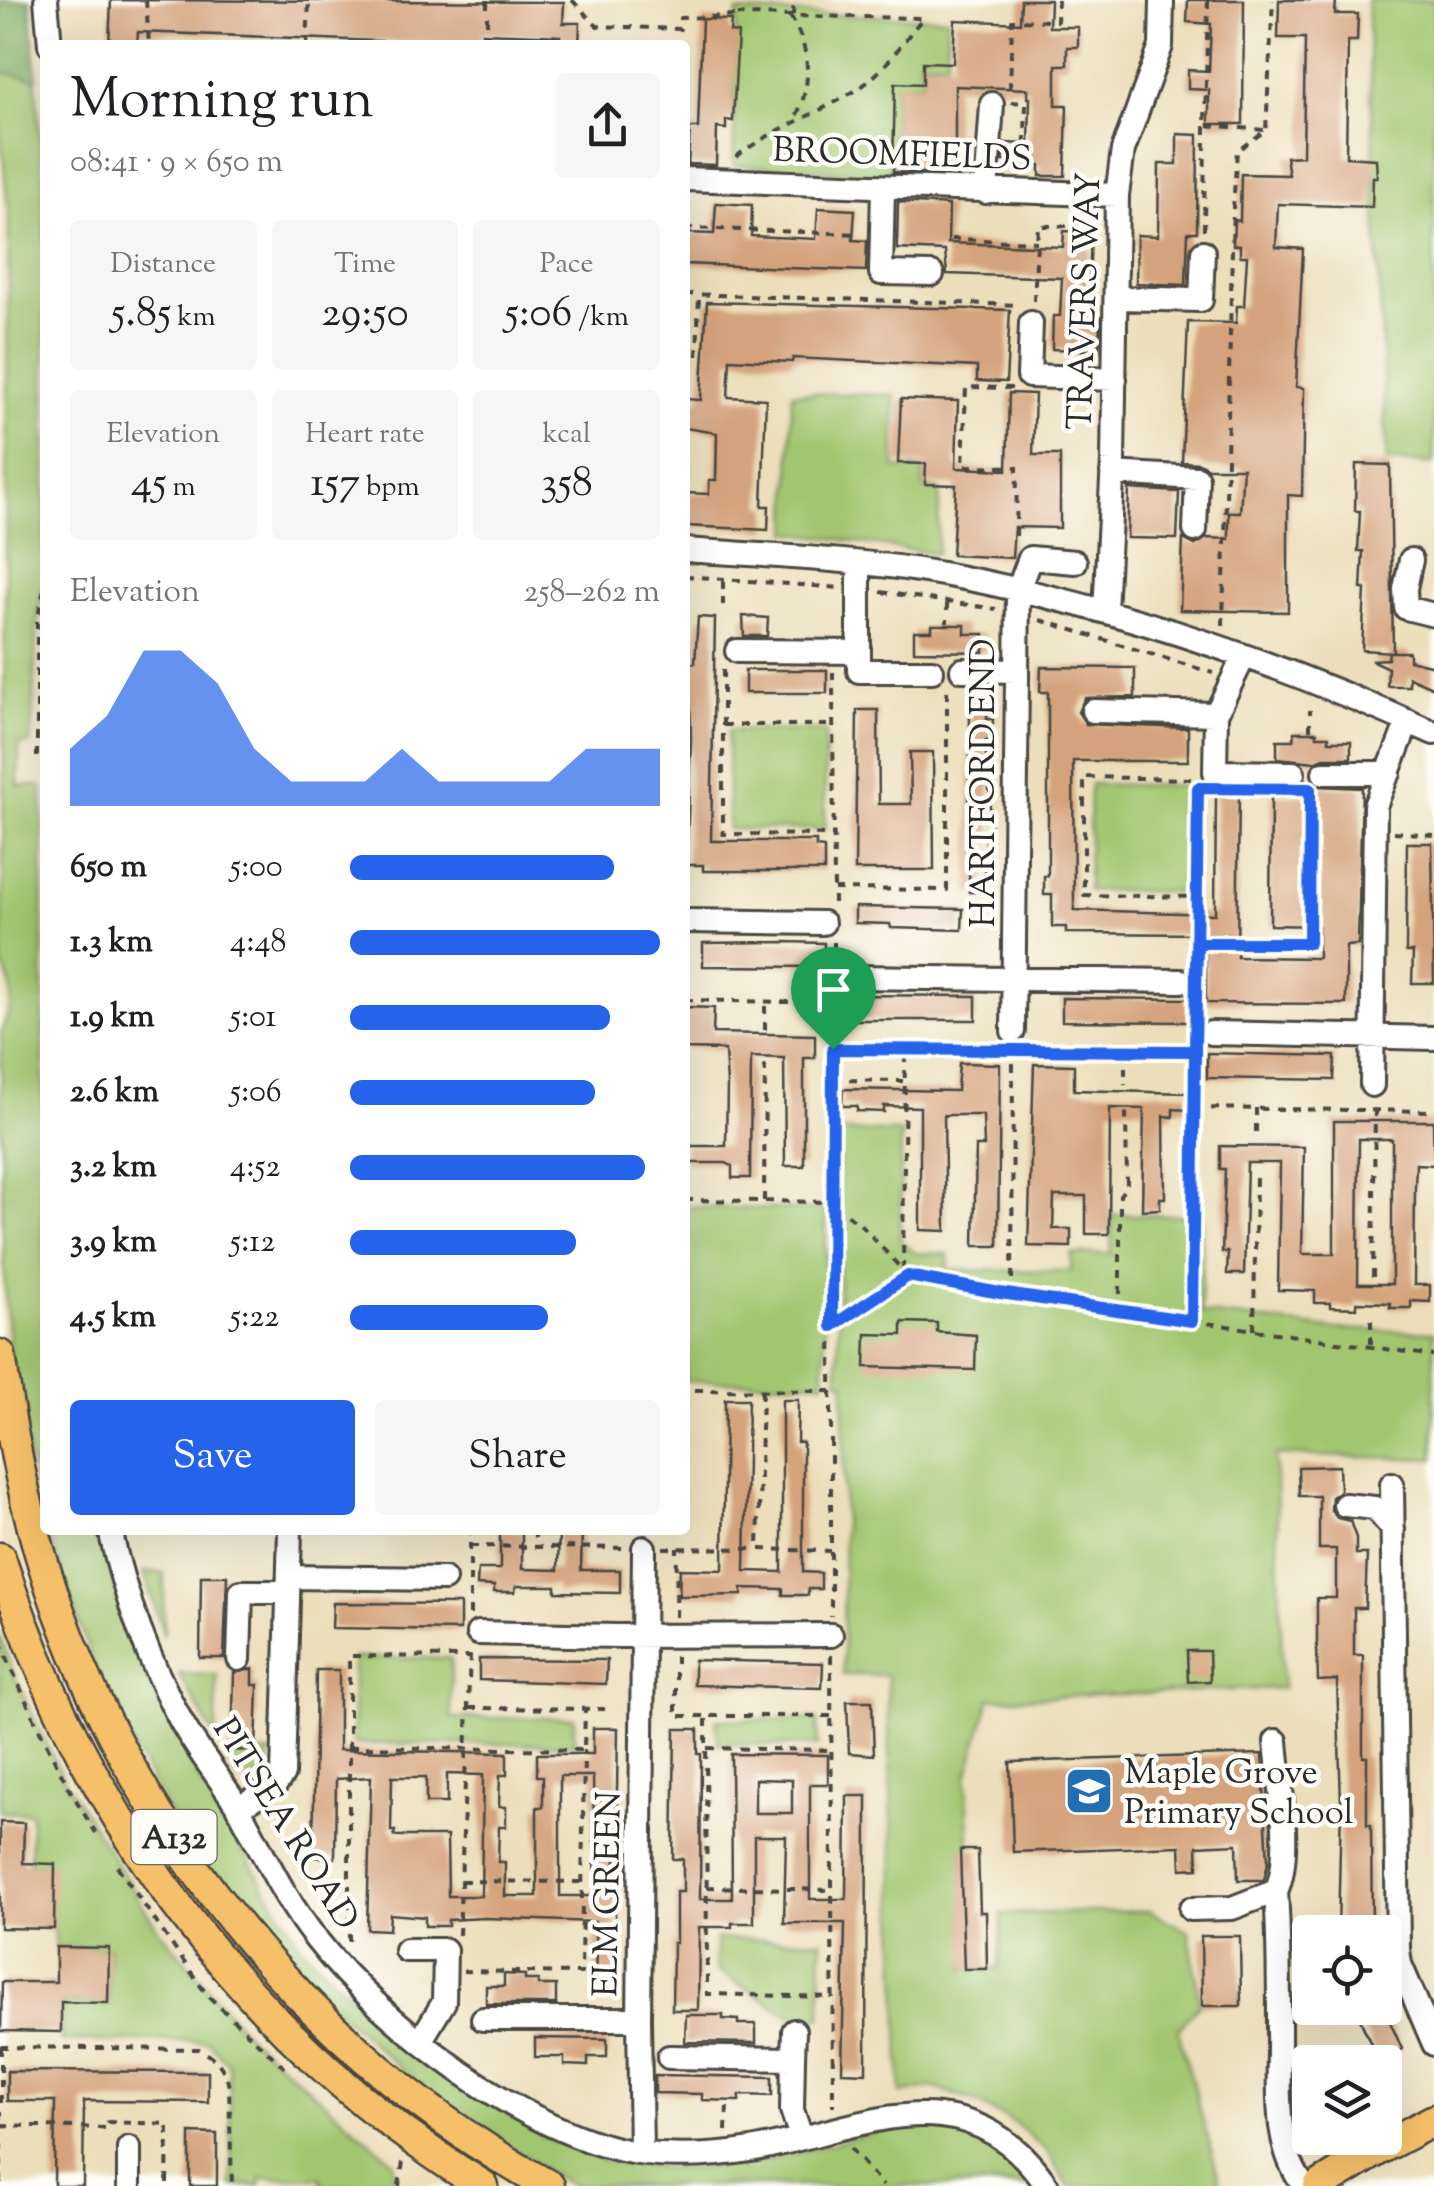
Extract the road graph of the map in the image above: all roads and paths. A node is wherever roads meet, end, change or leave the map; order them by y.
1 (46, 0) edge
2 (146, 0) edge
3 (308, 0) edge
4 (487, 0) edge
5 (572, 0) edge
6 (794, 0) edge
7 (1058, 0) edge
8 (1154, 0) edge
9 (1208, 0) edge
10 (1273, 0) edge
11 (792, 16) junction
12 (50, 40) edge
13 (149, 40) edge
14 (307, 40) edge
15 (487, 40) edge
16 (992, 104) dead end
17 (794, 120) junction
18 (1205, 125) junction
19 (1266, 130) junction
20 (690, 179) edge
21 (718, 180) junction
22 (1024, 180) dead end
23 (883, 188) junction
24 (986, 192) junction
25 (1117, 194) junction
26 (690, 228) edge
27 (882, 235) junction
28 (951, 239) dead end
29 (1233, 240) junction
30 (1037, 242) dead end
31 (1208, 243) junction
32 (932, 274) dead end
33 (690, 294) edge
34 (698, 294) junction
35 (1116, 298) junction
36 (1024, 314) joint
37 (690, 360) edge
38 (1115, 379) junction
39 (1112, 473) junction
40 (1195, 530) dead end
41 (690, 550) edge
42 (1411, 560) dead end
43 (1075, 562) dead end
44 (859, 563) junction
45 (690, 577) edge
46 (723, 580) junction
47 (845, 588) dead end
48 (1018, 590) junction
49 (872, 591) dead end
50 (947, 602) junction
51 (40, 608) edge
52 (1002, 610) dead end
53 (724, 611) dead end
54 (1105, 611) junction
55 (1434, 615) edge
56 (1036, 618) dead end
57 (947, 623) dead end
58 (859, 652) junction
59 (1234, 653) junction
60 (730, 654) joint
61 (833, 667) dead end
62 (1016, 670) junction
63 (947, 672) junction
64 (1221, 676) dead end
65 (1093, 710) dead end
66 (1310, 710) dead end
67 (1216, 714) junction
68 (1408, 721) junction
69 (833, 724) junction
70 (723, 725) junction
71 (1310, 730) dead end
72 (1434, 733) edge
73 (37, 757) dead end
74 (1389, 773) junction
75 (1309, 778) junction
76 (1375, 832) junction
77 (834, 835) junction
78 (1434, 836) edge
79 (834, 889) junction
80 (1197, 898) junction
81 (830, 919) junction
82 (690, 921) edge
83 (1197, 943) junction
84 (843, 971) joint
85 (1014, 977) junction
86 (1181, 980) dead end
87 (690, 1000) edge
88 (765, 1002) junction
89 (765, 1030) dead end
90 (1204, 1033) joint
91 (1373, 1036) junction
92 (1434, 1038) edge
93 (1013, 1040) junction
94 (833, 1049) junction
95 (905, 1050) junction
96 (1125, 1051) junction
97 (765, 1057) dead end
98 (833, 1080) junction
99 (904, 1081) junction
100 (1126, 1085) dead end
101 (1372, 1085) dead end
102 (1195, 1108) junction
103 (1256, 1108) junction
104 (1375, 1110) junction
105 (1434, 1111) edge
106 (1126, 1112) dead end
107 (1256, 1138) dead end
108 (1256, 1176) dead end
109 (690, 1200) edge
110 (764, 1201) junction
111 (832, 1202) junction
112 (903, 1270) junction
113 (908, 1276) junction
114 (1373, 1278) dead end
115 (1012, 1295) junction
116 (1120, 1310) junction
117 (1372, 1314) dead end
118 (1192, 1321) junction
119 (832, 1326) junction
120 (1254, 1330) junction
121 (1371, 1346) junction
122 (0, 1355) edge
123 (1434, 1356) edge
124 (690, 1390) edge
125 (762, 1391) junction
126 (831, 1391) junction
127 (1392, 1484) dead end
128 (1346, 1505) dead end
129 (1393, 1529) junction
130 (111, 1535) edge
131 (290, 1535) edge
132 (470, 1535) edge
133 (535, 1535) edge
134 (470, 1546) junction
135 (535, 1547) junction
136 (644, 1548) junction
137 (758, 1550) junction
138 (831, 1550) junction
139 (0, 1558) edge
140 (444, 1579) dead end
141 (288, 1584) junction
142 (472, 1630) junction
143 (831, 1635) junction
144 (644, 1636) junction
145 (470, 1657) junction
146 (239, 1659) dead end
147 (469, 1708) junction
148 (585, 1709) junction
149 (612, 1709) dead end
150 (831, 1716) junction
151 (1276, 1741) dead end
152 (348, 1747) junction
153 (466, 1748) junction
154 (706, 1748) junction
155 (584, 1750) junction
156 (831, 1750) junction
157 (238, 1808) junction
158 (461, 1881) junction
159 (582, 1882) junction
160 (707, 1888) junction
161 (832, 1890) junction
162 (1276, 1891) junction
163 (1191, 1909) dead end
164 (458, 1945) dead end
165 (406, 1950) dead end
166 (349, 1954) dead end
167 (458, 1958) dead end
168 (833, 1998) junction
169 (483, 2018) dead end
170 (639, 2019) junction
171 (794, 2032) dead end
172 (420, 2040) junction
173 (1434, 2044) edge
174 (1, 2047) edge
175 (669, 2057) dead end
176 (793, 2059) junction
177 (727, 2105) dead end
178 (833, 2110) dead end
179 (1434, 2120) edge
180 (1, 2125) edge
181 (726, 2136) dead end
182 (801, 2137) junction
183 (848, 2147) dead end
184 (130, 2148) dead end
185 (641, 2153) junction
186 (1, 2186) edge
187 (129, 2186) edge
188 (168, 2186) edge
189 (232, 2186) edge
190 (482, 2186) edge
191 (549, 2186) edge
192 (883, 2186) edge
193 (1047, 2186) edge
194 (1304, 2186) edge
195 (1319, 2186) edge

1 - 12 street
2 - 13 path
3 - 14 path
4 - 15 path
5 - 11 path
6 - 11 path
7 - 22 path
8 - 25 street, TRAVERS WAY
9 - 18 path
10 - 19 path
11 - 17 path
11 - 17 path
16 - 24 street
17 - 21 path
18 - 19 path
18 - 31 path
19 - 29 path
20 - 21 street, BROOMFIELDS
21 - 23 street, BROOMFIELDS
23 - 24 street, BROOMFIELDS
23 - 27 street
24 - 25 street, BROOMFIELDS
25 - 35 street, TRAVERS WAY
26 - 27 path
27 - 32 street
28 - 30 path
29 - 31 path
29 - 59 path
31 - 35 street
33 - 34 path
34 - 36 path
34 - 37 path
35 - 38 street, TRAVERS WAY
36 - 38 street
38 - 39 street, TRAVERS WAY
39 - 40 street
39 - 54 street, TRAVERS WAY
41 - 44 street
42 - 55 street
43 - 48 street
44 - 48 street
44 - 58 street
45 - 46 path
46 - 47 path
46 - 53 path
48 - 54 street
48 - 62 street, HARTFORD END
49 - 50 path
50 - 52 path
50 - 57 path
51 - 73 path
54 - 59 street
56 - 64 path
58 - 60 street
58 - 63 street
59 - 67 street
59 - 68 street
60 - 70 path
61 - 69 path
62 - 63 street
62 - 85 street, HARTFORD END
63 - 79 path
65 - 67 street
66 - 71 path
67 - 75 street
68 - 72 street
68 - 74 street
69 - 70 path
69 - 77 path
70 - 77 path
74 - 75 street
74 - 76 street
75 - 83 path
76 - 78 path
76 - 91 street
77 - 79 path
79 - 81 path
80 - 80 path
80 - 83 path
81 - 82 street
81 - 84 path
83 - 90 path
84 - 85 street, HARTFORD END
85 - 86 street, HARTFORD END
85 - 93 street, HARTFORD END
87 - 88 path
88 - 89 path
88 - 94 path
90 - 91 street
91 - 92 street
91 - 101 street
93 - 95 path
93 - 96 path
93 - 115 path
94 - 95 path
94 - 98 path
95 - 99 path
96 - 100 path
96 - 102 path
97 - 110 path
98 - 99 path
98 - 111 path
99 - 112 path
102 - 103 path
102 - 118 path
103 - 104 path
103 - 107 path
104 - 105 path
104 - 114 path
106 - 116 path
108 - 120 path
109 - 110 path
110 - 111 path
111 - 112 path
111 - 119 path
112 - 113 path
113 - 115 path
113 - 119 path
115 - 116 path
116 - 118 path
117 - 121 path
118 - 120 path
119 - 126 path
120 - 121 path
121 - 123 path
122 - 191 main road, A132
124 - 125 path
125 - 126 path
125 - 137 path
126 - 138 path
127 - 129 street
128 - 129 street
129 - 173 street
130 - 157 street, PITSEA ROAD
131 - 141 street
132 - 134 path
133 - 135 path
134 - 135 path
134 - 142 path
135 - 136 path
136 - 137 path
136 - 144 street, ELM GREEN
137 - 138 path
138 - 143 path
139 - 190 main road, A132
140 - 141 street
141 - 146 street
141 - 157 street
142 - 144 street
142 - 145 path
143 - 144 street
143 - 150 path
144 - 170 street, ELM GREEN
145 - 147 path
145 - 152 path
147 - 148 path
147 - 153 path
148 - 149 path
148 - 155 path
150 - 154 path
150 - 156 path
151 - 162 street
152 - 153 path
152 - 166 path
153 - 155 path
153 - 158 path
154 - 156 path
154 - 160 path
155 - 159 path
156 - 161 path
157 - 172 street, PITSEA ROAD
158 - 159 path
158 - 164 path
159 - 167 path
160 - 161 path
160 - 168 path
161 - 168 path
162 - 163 street
162 - 194 street
165 - 172 street
168 - 178 path
169 - 170 street
170 - 185 street, ELM GREEN
171 - 176 street
172 - 185 street, PITSEA ROAD
174 - 180 path
174 - 189 path
175 - 176 street
176 - 182 street
177 - 181 path
179 - 195 main road
180 - 186 path
180 - 188 path
182 - 185 street, PITSEA ROAD
182 - 193 street, PITSEA ROAD
183 - 192 path
184 - 187 street

